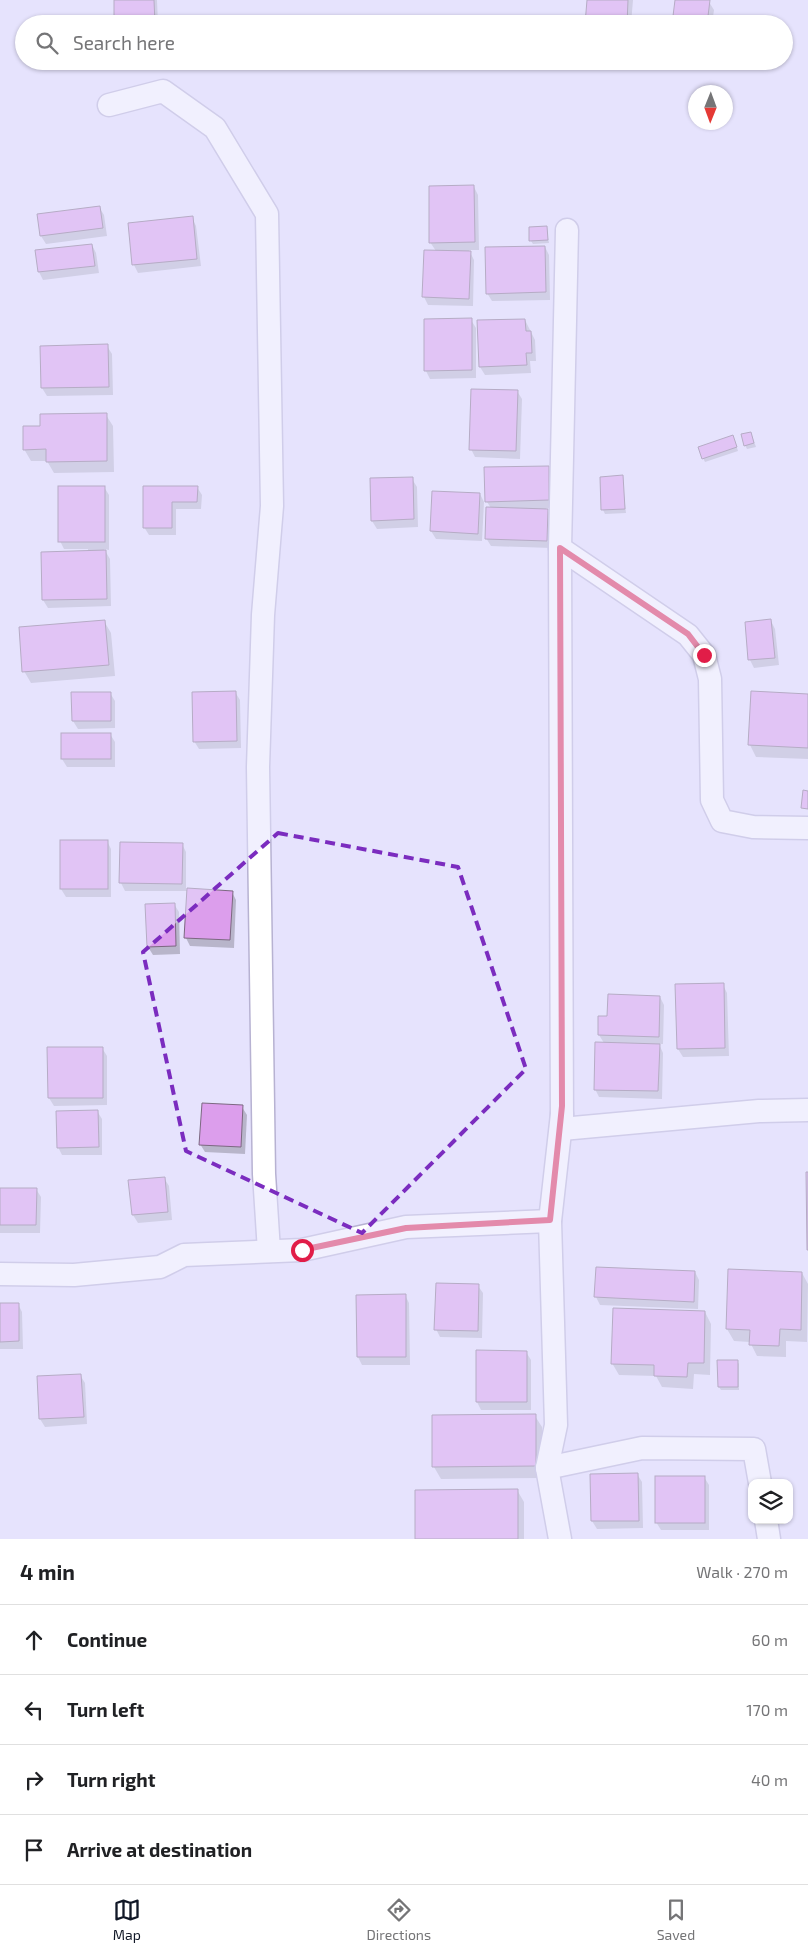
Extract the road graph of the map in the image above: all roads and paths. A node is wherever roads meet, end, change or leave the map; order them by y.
1 (109, 105) dead end
2 (568, 230) dead end
3 (560, 548) junction
4 (808, 828) edge
5 (562, 1106) junction
6 (808, 1110) edge
7 (550, 1220) junction
8 (269, 1251) junction
9 (0, 1274) edge
10 (547, 1468) junction
11 (759, 1479) edge
12 (767, 1524) edge
13 (560, 1539) edge
14 (769, 1539) edge

1 - 8 street
2 - 3 street
3 - 4 street
3 - 5 street
5 - 6 street
5 - 7 street
7 - 8 street
7 - 10 street
8 - 9 street
10 - 11 street
10 - 13 street
12 - 14 street

